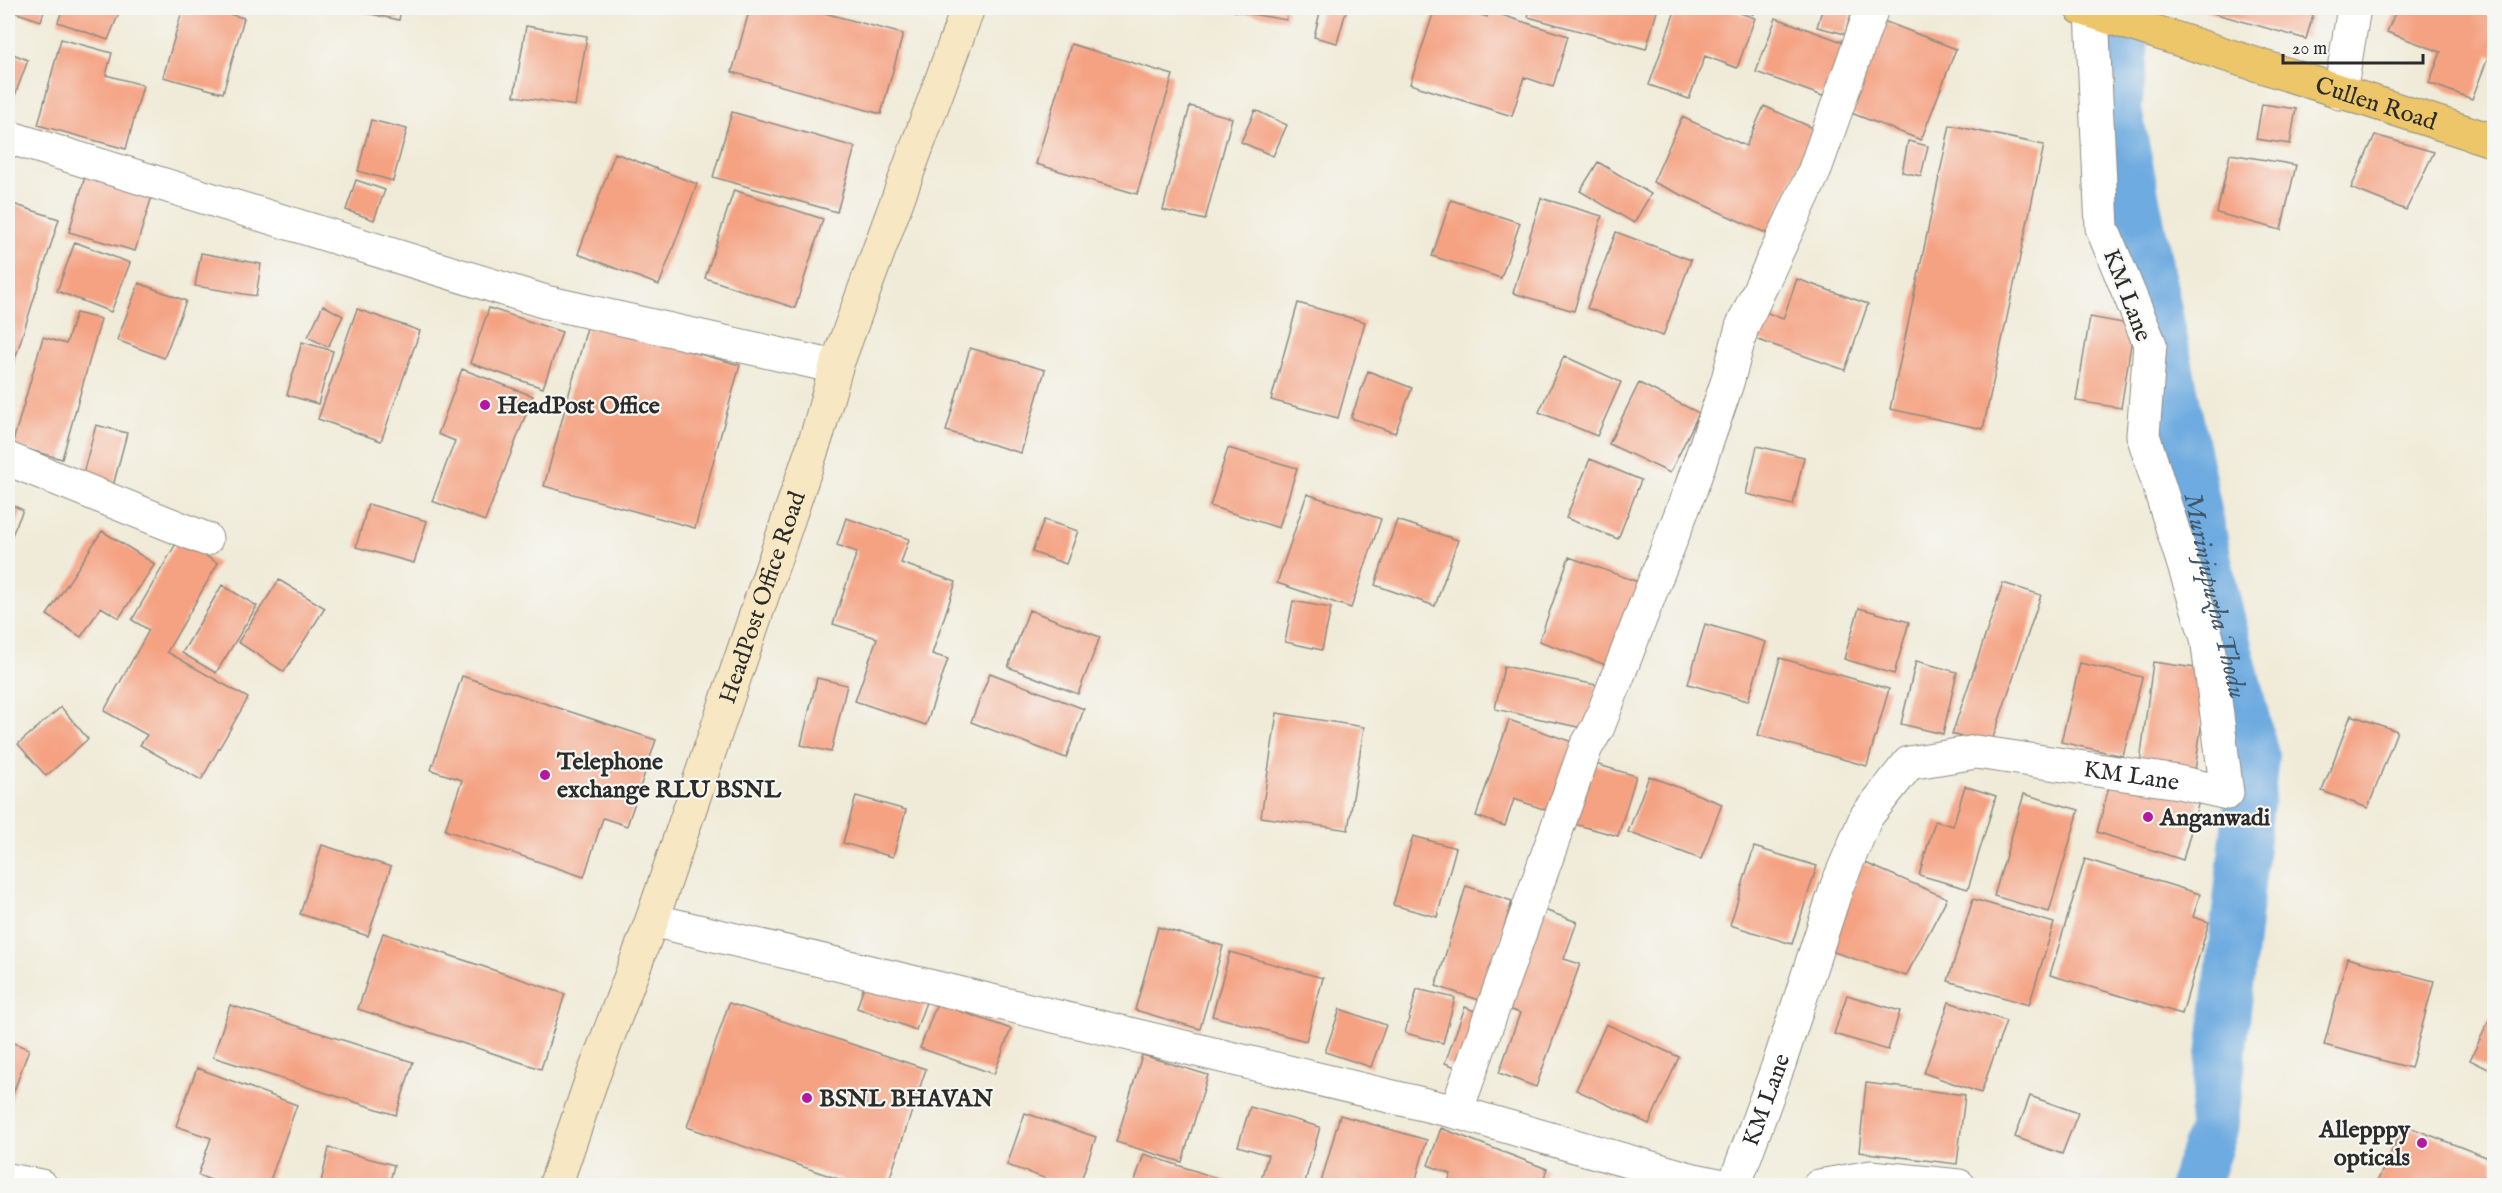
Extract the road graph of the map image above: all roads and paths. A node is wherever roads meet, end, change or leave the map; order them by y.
1 (968, 8) edge
2 (1872, 8) edge
3 (2354, 8) edge
4 (2086, 9) edge
5 (2340, 93) junction
6 (8, 137) edge
7 (2494, 141) edge
8 (836, 368) junction
9 (8, 459) edge
10 (206, 539) dead end
11 (652, 920) junction
12 (1456, 1112) junction
13 (8, 1180) edge
14 (41, 1185) edge
15 (555, 1185) edge
16 (1723, 1185) edge
17 (1734, 1185) edge
18 (1819, 1185) edge
19 (1959, 1185) edge

1 - 8 main road, HeadPost Office Road
2 - 12 street
3 - 5 street
4 - 5 main road, Cullen Road
4 - 17 street, KM Lane
5 - 7 main road, Cullen Road
6 - 8 street
8 - 11 main road, HeadPost Office Road
9 - 10 street
11 - 12 street
11 - 15 main road, HeadPost Office Road
12 - 16 street
13 - 14 street
18 - 19 street

